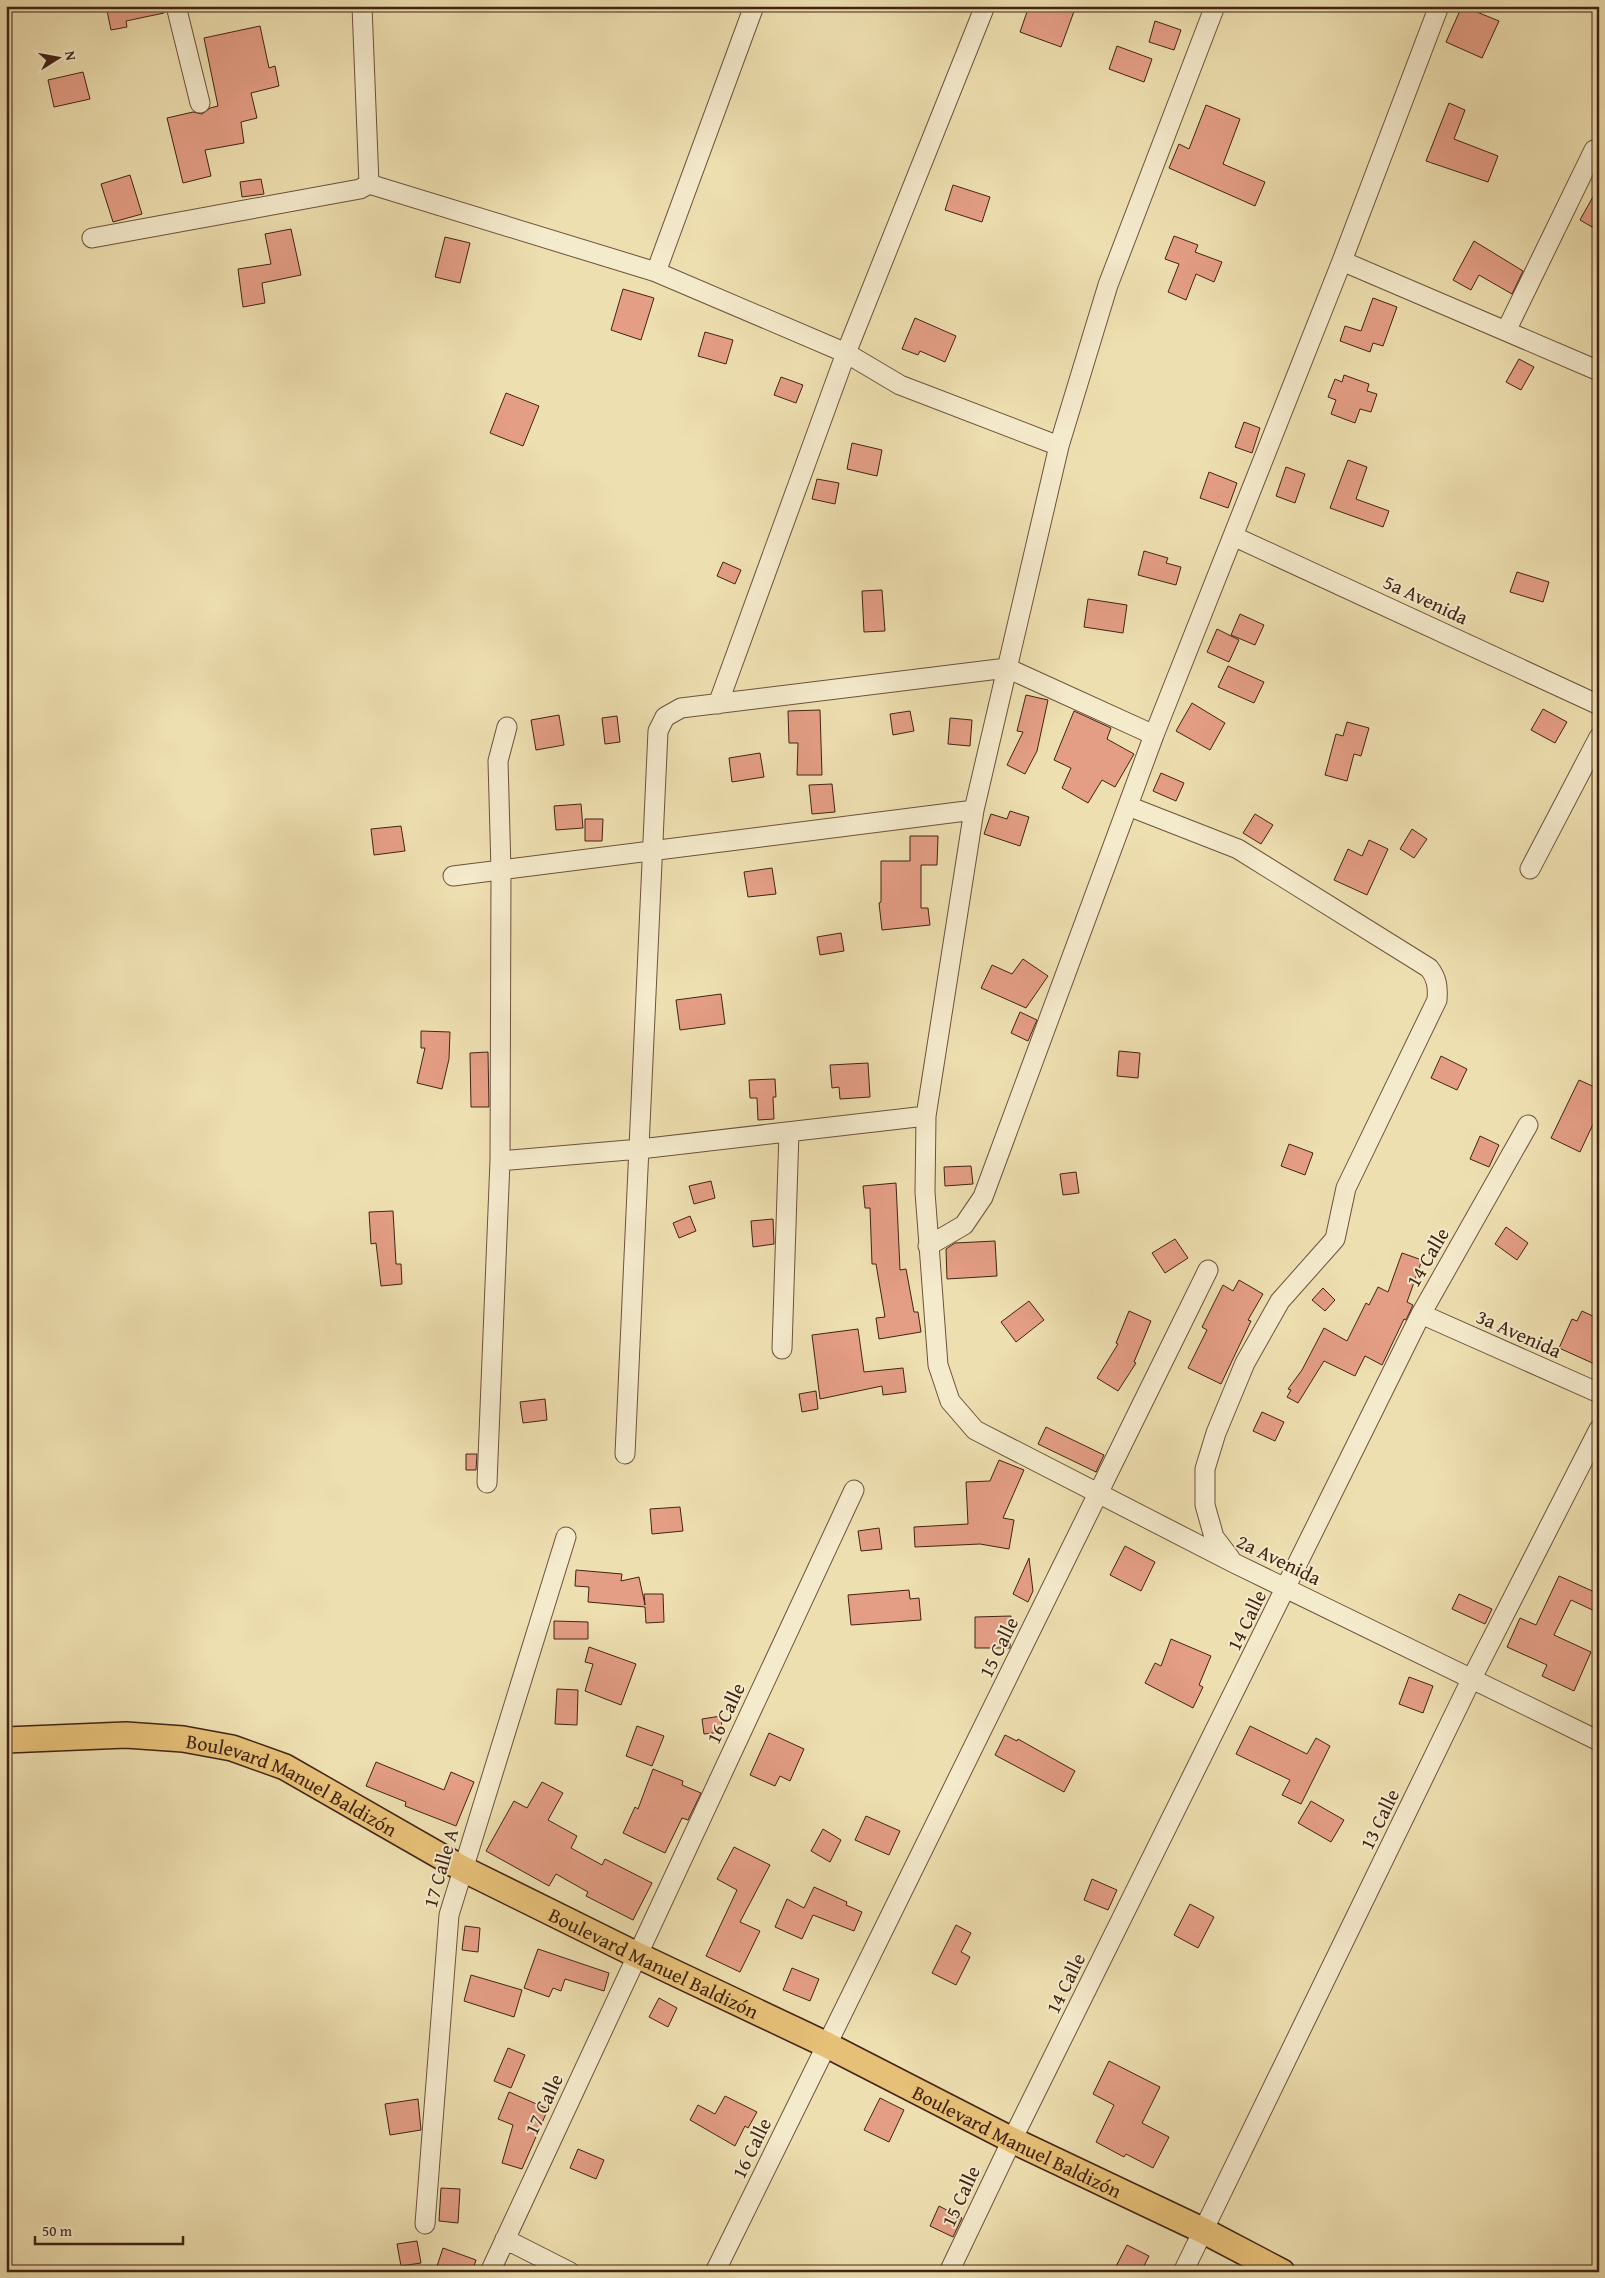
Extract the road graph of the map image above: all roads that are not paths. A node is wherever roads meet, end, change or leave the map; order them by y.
1 (176, 6) edge
2 (362, 6) edge
3 (754, 6) edge
4 (985, 6) edge
5 (1215, 6) edge
6 (1438, 6) edge
7 (200, 103) dead end
8 (1594, 150) dead end
9 (369, 184) junction
10 (92, 238) dead end
11 (1342, 261) junction
12 (656, 272) junction
13 (1506, 331) junction
14 (846, 353) junction
15 (1599, 370) edge
16 (1059, 446) junction
17 (1233, 536) junction
18 (1007, 668) junction
19 (718, 704) junction
20 (1599, 705) edge
21 (507, 727) dead end
22 (1154, 735) junction
23 (1599, 737) edge
24 (1128, 806) junction
25 (974, 810) junction
26 (653, 851) junction
27 (1530, 868) dead end
28 (501, 870) junction
29 (453, 876) dead end
30 (926, 1116) junction
31 (1528, 1125) dead end
32 (789, 1132) junction
33 (640, 1149) junction
34 (500, 1161) junction
35 (928, 1246) junction
36 (1208, 1270) dead end
37 (1421, 1314) junction
38 (782, 1349) dead end
39 (1599, 1393) edge
40 (1599, 1429) edge
41 (625, 1454) dead end
42 (487, 1482) dead end
43 (854, 1490) dead end
44 (1098, 1495) junction
45 (566, 1537) dead end
46 (1234, 1563) junction
47 (1286, 1588) junction
48 (1472, 1678) junction
49 (6, 1740) edge
50 (1599, 1741) edge
51 (463, 1869) junction
52 (637, 1955) junction
53 (827, 2045) junction
54 (1012, 2140) junction
55 (425, 2224) dead end
56 (1204, 2232) junction
57 (505, 2239) junction
58 (490, 2272) edge
59 (570, 2272) edge
60 (715, 2272) edge
61 (949, 2272) edge
62 (1183, 2272) edge
63 (1282, 2272) edge

1 - 7 street
2 - 9 street
3 - 12 street
4 - 14 street
5 - 16 street
6 - 11 street
8 - 13 street
9 - 10 street
9 - 12 street
11 - 13 street
11 - 17 street
12 - 14 street
13 - 15 street
14 - 16 street
14 - 19 street
16 - 18 street
17 - 20 street, 5a Avenida
17 - 22 street
18 - 19 street
18 - 22 street
18 - 25 street
19 - 26 street
21 - 28 street
22 - 24 street
23 - 27 street
24 - 35 street
24 - 46 street
25 - 26 street
25 - 30 street
26 - 28 street
26 - 33 street
28 - 29 street
28 - 34 street
30 - 32 street
30 - 35 street
31 - 37 street, 14 Calle
32 - 33 street
32 - 38 street
33 - 34 street
33 - 41 street
34 - 42 street
35 - 44 street, 2a Avenida
36 - 44 street, 15 Calle
37 - 39 street, 3a Avenida
37 - 47 street, 14 Calle
40 - 48 street, 13 Calle
43 - 52 street, 16 Calle
44 - 46 street, 2a Avenida
44 - 53 street, 15 Calle
45 - 51 street, 17 Calle A
46 - 47 street, 2a Avenida
47 - 48 street, 2a Avenida
47 - 54 street, 14 Calle
48 - 50 street, 2a Avenida
48 - 56 street, 13 Calle
49 - 51 main road, Boulevard Manuel Baldizón
51 - 52 main road, Boulevard Manuel Baldizón
51 - 55 street, 17 Calle A
52 - 53 main road, Boulevard Manuel Baldizón
52 - 57 street, 17 Calle
53 - 54 main road, Boulevard Manuel Baldizón
53 - 60 street, 16 Calle
54 - 56 main road, Boulevard Manuel Baldizón
54 - 61 street, 15 Calle
56 - 62 street
56 - 63 main road, Boulevard Manuel Baldizón
57 - 58 street, 17 Calle
57 - 59 street

